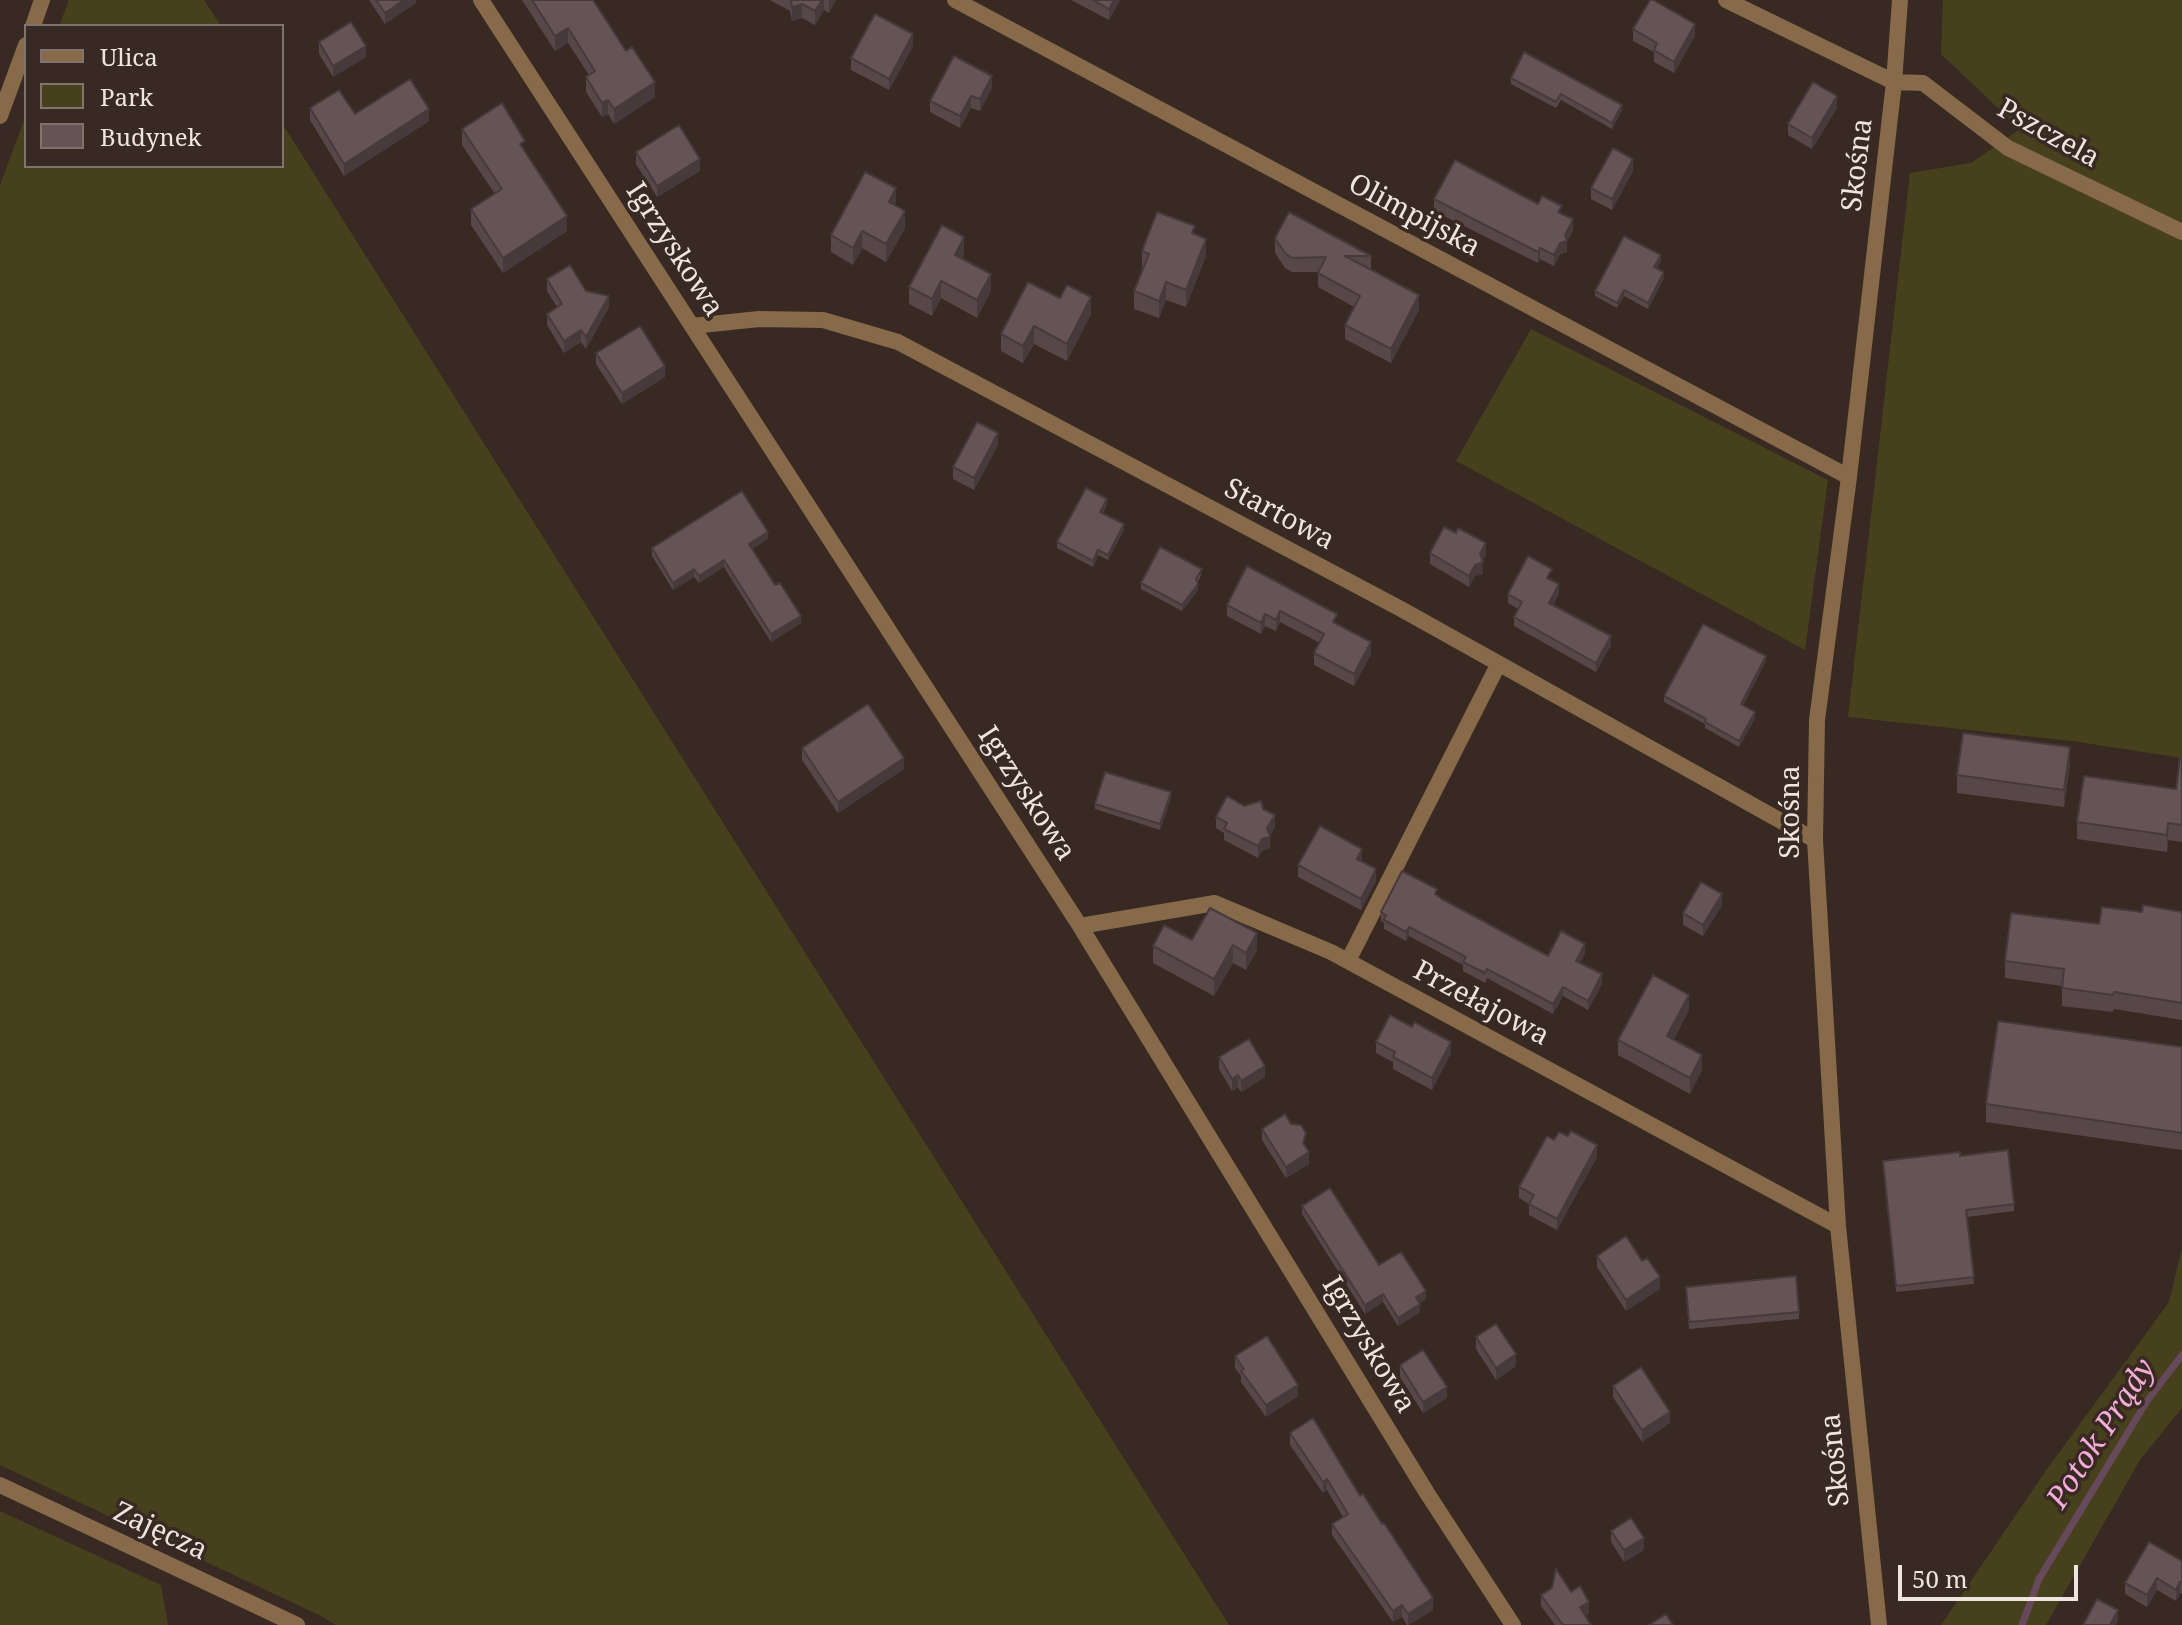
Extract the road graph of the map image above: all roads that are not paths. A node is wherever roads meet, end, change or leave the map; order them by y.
1 (42, 0) edge
2 (481, 0) edge
3 (955, 0) edge
4 (1726, 0) edge
5 (1900, 0) edge
6 (34, 24) edge
7 (24, 50) edge
8 (1894, 82) junction
9 (0, 116) edge
10 (2182, 232) edge
11 (692, 326) junction
12 (1849, 477) junction
13 (1498, 665) junction
14 (1815, 840) junction
15 (1080, 926) junction
16 (1348, 961) junction
17 (1838, 1226) junction
18 (0, 1485) edge
19 (297, 1625) edge
20 (1513, 1625) edge
21 (1879, 1625) edge

1 - 6 street
2 - 11 street, Igrzyskowa
3 - 12 street, Olimpijska
4 - 8 street, Pszczela
5 - 8 street, Skośna
7 - 9 street
8 - 10 street, Pszczela
8 - 12 street, Skośna
11 - 13 street, Startowa
11 - 15 street, Igrzyskowa
12 - 14 street, Skośna
13 - 14 street, Startowa
13 - 16 street
14 - 17 street, Skośna
15 - 16 street, Przełajowa
15 - 20 street, Igrzyskowa
16 - 17 street, Przełajowa
17 - 21 street, Skośna
18 - 19 street, Zajęcza

